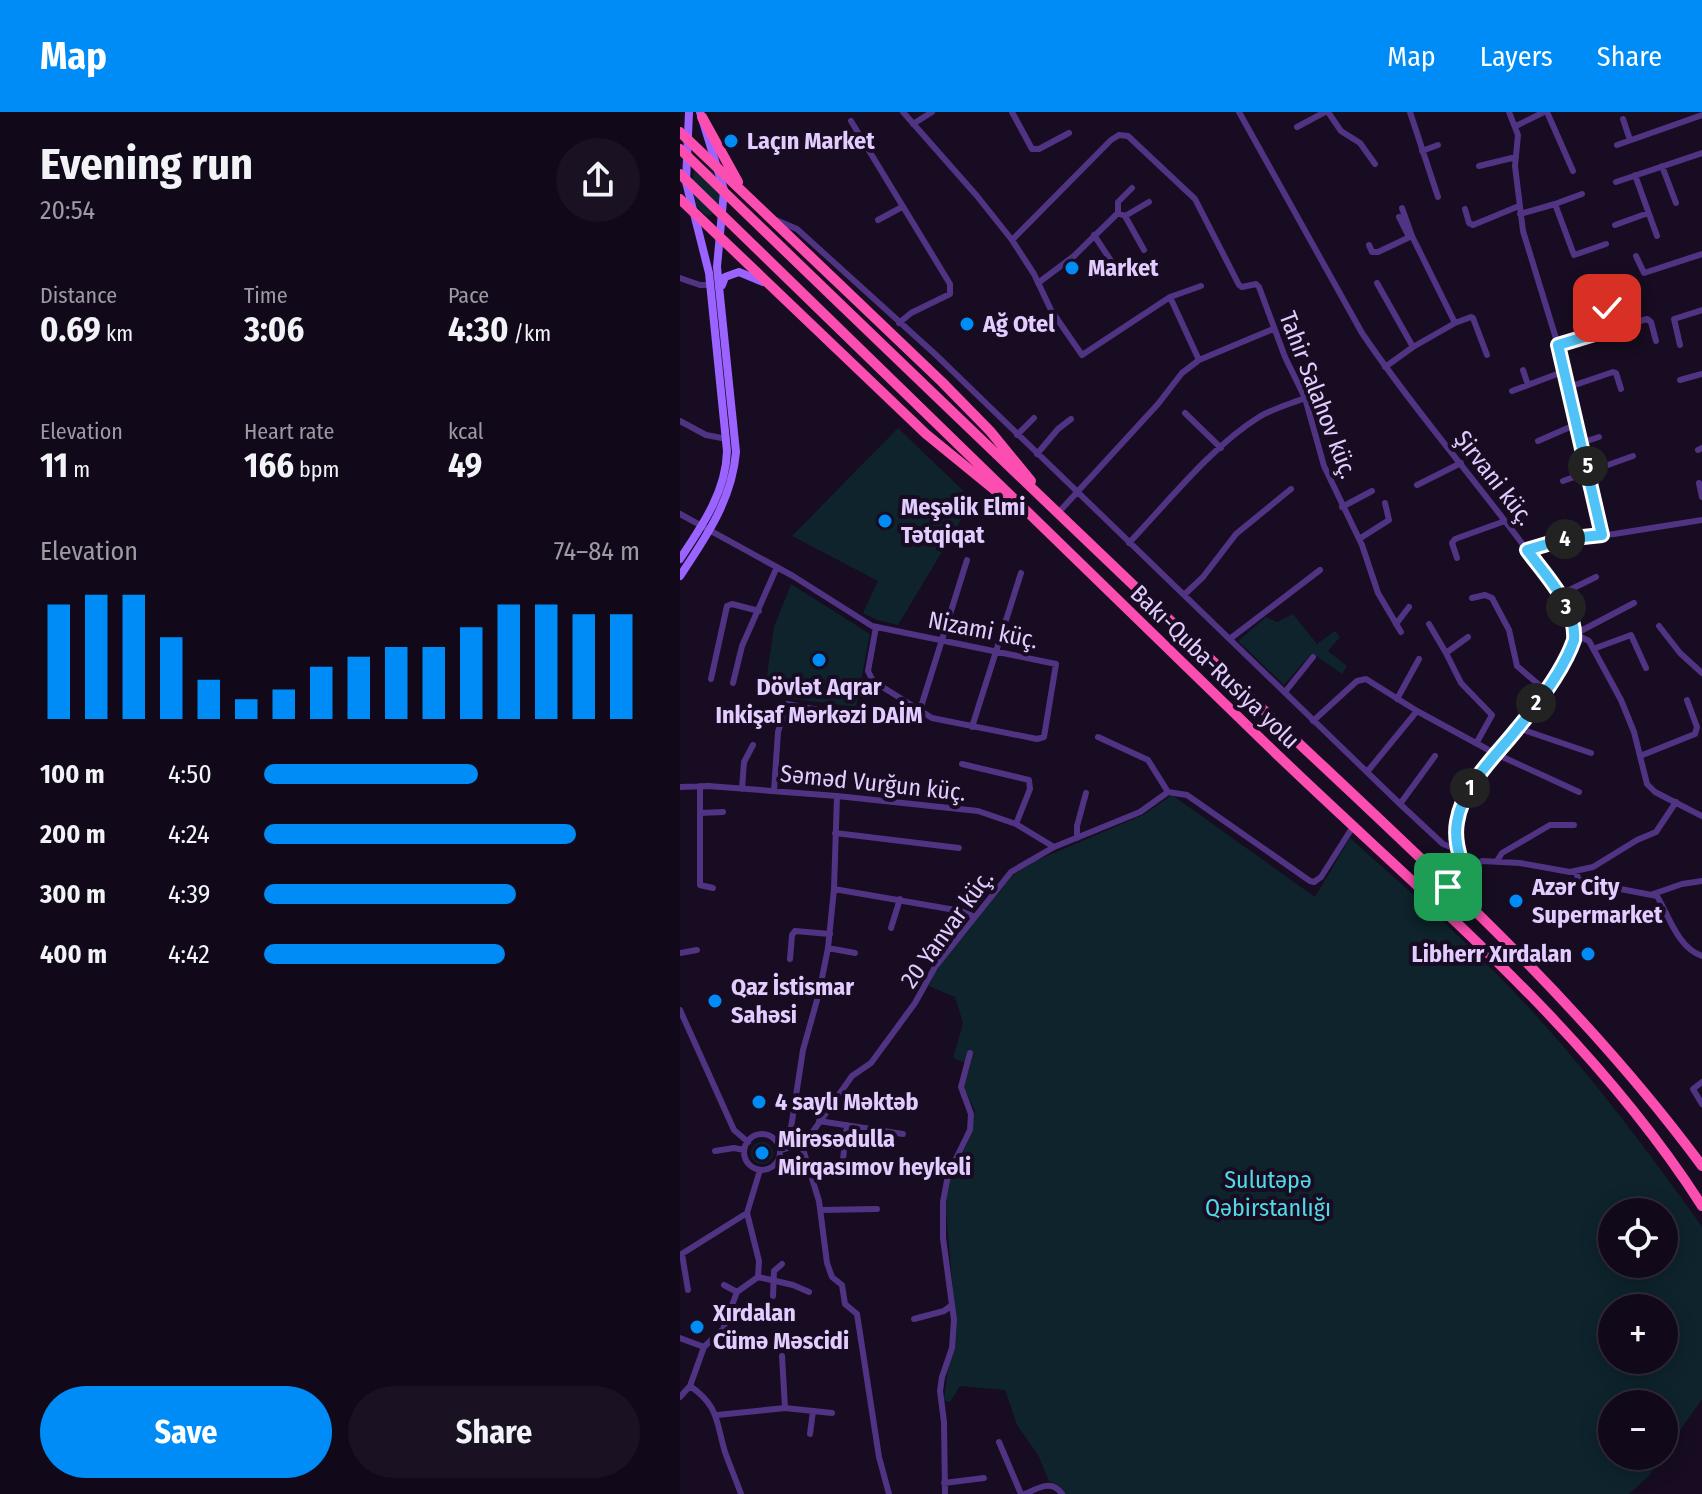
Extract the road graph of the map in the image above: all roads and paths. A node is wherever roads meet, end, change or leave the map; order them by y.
1 (689, 112) edge
2 (903, 112) edge
3 (932, 112) edge
4 (1012, 112) edge
5 (1239, 112) edge
6 (1326, 112) edge
7 (1410, 112) edge
8 (1509, 112) edge
9 (1546, 112) edge
10 (701, 114) edge
11 (1702, 115) edge
12 (1623, 119) dead end
13 (851, 121) dead end
14 (913, 124) junction
15 (1516, 126) junction
16 (1297, 127) dead end
17 (1069, 133) dead end
18 (684, 136) edge
19 (1630, 140) junction
20 (1438, 145) dead end
21 (1617, 145) dead end
22 (680, 149) edge
23 (1422, 151) junction
24 (1702, 153) edge
25 (1516, 157) junction
26 (1375, 164) dead end
27 (1479, 166) dead end
28 (1662, 166) junction
29 (718, 168) junction
30 (1573, 171) dead end
31 (1635, 175) junction
32 (683, 178) edge
33 (1616, 182) dead end
34 (1132, 188) dead end
35 (1582, 194) dead end
36 (1438, 197) dead end
37 (680, 199) edge
38 (751, 199) junction
39 (1149, 202) dead end
40 (725, 203) junction
41 (1676, 203) dead end
42 (1555, 204) junction
43 (902, 207) junction
44 (1402, 208) dead end
45 (1465, 209) dead end
46 (1520, 210) junction
47 (693, 212) junction
48 (1648, 213) junction
49 (1122, 214) junction
50 (1399, 217) dead end
51 (769, 218) junction
52 (878, 220) dead end
53 (1615, 225) dead end
54 (1094, 235) junction
55 (1410, 236) junction
56 (1657, 236) dead end
57 (720, 237) junction
58 (1012, 240) junction
59 (1606, 244) dead end
60 (1369, 245) dead end
61 (1144, 250) dead end
62 (1702, 254) edge
63 (1636, 256) dead end
64 (1115, 267) dead end
65 (680, 278) edge
66 (1038, 283) junction
67 (1377, 283) dead end
68 (710, 285) junction
69 (1201, 286) dead end
70 (773, 287) junction
71 (1170, 297) junction
72 (720, 298) junction
73 (1607, 308) dead end
74 (1702, 310) edge
75 (899, 323) junction
76 (1455, 323) junction
77 (1614, 328) junction
78 (1273, 329) junction
79 (1656, 341) dead end
80 (1558, 345) junction
81 (1680, 345) dead end
82 (1413, 347) junction
83 (1487, 355) dead end
84 (1199, 360) junction
85 (1385, 367) junction
86 (1523, 370) dead end
87 (1565, 371) junction
88 (1702, 374) edge
89 (1680, 380) dead end
90 (1528, 385) junction
91 (1569, 387) junction
92 (1621, 389) dead end
93 (1512, 391) dead end
94 (1305, 398) junction
95 (1185, 413) dead end
96 (1034, 418) dead end
97 (1071, 419) dead end
98 (680, 421) edge
99 (1577, 424) junction
100 (1017, 435) junction
101 (1599, 437) dead end
102 (727, 439) junction
103 (1538, 441) dead end
104 (1581, 443) junction
105 (1221, 448) junction
106 (1037, 454) junction
107 (1633, 456) dead end
108 (1461, 463) junction
109 (1589, 470) junction
110 (1563, 481) dead end
111 (1699, 483) dead end
112 (1417, 485) dead end
113 (1291, 489) dead end
114 (1372, 491) dead end
115 (1077, 492) junction
116 (1702, 497) edge
117 (1385, 503) dead end
118 (1342, 507) junction
119 (1058, 513) junction
120 (680, 514) edge
121 (1702, 520) edge
122 (1505, 521) junction
123 (706, 529) junction
124 (1042, 529) junction
125 (1602, 535) junction
126 (1359, 539) junction
127 (1129, 543) junction
128 (1527, 550) junction
129 (1457, 558) dead end
130 (680, 559) edge
131 (967, 560) dead end
132 (777, 567) junction
133 (1320, 570) dead end
134 (1021, 573) dead end
135 (680, 576) edge
136 (1596, 577) dead end
137 (1185, 594) junction
138 (1559, 595) junction
139 (1472, 598) dead end
140 (1634, 603) dead end
141 (1409, 607) dead end
142 (759, 611) junction
143 (1396, 624) junction
144 (1429, 624) dead end
145 (1659, 626) dead end
146 (876, 627) junction
147 (1401, 632) dead end
148 (1575, 634) junction
149 (1468, 637) dead end
150 (1231, 638) junction
151 (941, 640) junction
152 (1593, 649) junction
153 (995, 652) junction
154 (1446, 653) junction
155 (1313, 657) dead end
156 (1419, 659) dead end
157 (1646, 668) dead end
158 (1702, 673) edge
159 (711, 679) dead end
160 (873, 681) junction
161 (733, 683) dead end
162 (1545, 690) junction
163 (1285, 692) junction
164 (869, 694) dead end
165 (1397, 699) junction
166 (1687, 700) dead end
167 (920, 710) junction
168 (1417, 711) junction
169 (835, 713) dead end
170 (1313, 721) junction
171 (972, 727) junction
172 (1518, 728) junction
173 (1098, 737) dead end
174 (1477, 742) junction
175 (753, 745) dead end
176 (1591, 753) dead end
177 (1496, 754) junction
178 (1435, 756) dead end
179 (1640, 756) junction
180 (962, 764) dead end
181 (1367, 772) junction
182 (700, 786) junction
183 (680, 787) edge
184 (742, 789) junction
185 (774, 791) junction
186 (1168, 792) junction
187 (1579, 792) dead end
188 (1086, 793) dead end
189 (837, 796) junction
190 (1676, 802) junction
191 (1400, 804) junction
192 (723, 812) dead end
193 (700, 813) junction
194 (1702, 816) edge
195 (1016, 824) junction
196 (1354, 825) junction
197 (1574, 825) dead end
198 (835, 833) junction
199 (1077, 838) junction
200 (1054, 847) junction
201 (959, 848) dead end
202 (1458, 850) junction
203 (1497, 861) junction
204 (1464, 871) junction
205 (1576, 872) junction
206 (1702, 881) edge
207 (1448, 887) junction
208 (713, 888) dead end
209 (834, 889) junction
210 (1653, 894) junction
211 (900, 899) junction
212 (975, 917) junction
213 (891, 928) dead end
214 (830, 934) junction
215 (828, 948) junction
216 (697, 950) dead end
217 (680, 953) edge
218 (855, 953) dead end
219 (1702, 956) edge
220 (790, 959) dead end
221 (680, 1010) edge
222 (970, 1053) dead end
223 (1702, 1082) edge
224 (1702, 1104) edge
225 (819, 1121) junction
226 (847, 1125) junction
227 (903, 1134) dead end
228 (776, 1141) junction
229 (748, 1142) junction
230 (801, 1143) junction
231 (744, 1150) junction
232 (780, 1150) junction
233 (715, 1151) dead end
234 (843, 1159) dead end
235 (1702, 1166) edge
236 (760, 1170) junction
237 (1702, 1206) edge
238 (877, 1209) dead end
239 (821, 1210) junction
240 (747, 1213) junction
241 (681, 1254) edge
242 (782, 1264) dead end
243 (758, 1277) junction
244 (774, 1280) junction
245 (724, 1285) dead end
246 (688, 1290) dead end
247 (737, 1292) junction
248 (809, 1292) dead end
249 (773, 1296) dead end
250 (952, 1305) junction
251 (914, 1319) dead end
252 (680, 1338) edge
253 (704, 1347) junction
254 (782, 1356) dead end
255 (690, 1386) junction
256 (680, 1397) edge
257 (785, 1408) junction
258 (813, 1411) junction
259 (832, 1413) dead end
260 (717, 1415) junction
261 (810, 1434) dead end
262 (999, 1442) dead end
263 (984, 1478) dead end
264 (944, 1483) junction
265 (741, 1494) edge
266 (889, 1494) edge
267 (945, 1494) edge
268 (1023, 1494) edge
269 (1062, 1494) edge

1 - 18 main road
2 - 14 street
3 - 14 street
4 - 17 street
5 - 85 street, Şirvani küç.
6 - 16 street
6 - 26 street
7 - 23 street
8 - 15 street
9 - 15 street
9 - 30 street
10 - 29 main road
10 - 38 highway
11 - 19 street
12 - 19 street
13 - 43 street
14 - 58 street
15 - 25 street
18 - 29 highway
18 - 32 main road
19 - 21 street
20 - 23 street
22 - 119 highway, Bakı-Quba-Rusiya yolu
23 - 36 street
24 - 28 street
25 - 27 street
25 - 46 street
28 - 31 street
28 - 41 street
29 - 32 main road
29 - 38 highway
29 - 40 main road
31 - 33 street
31 - 48 street
32 - 47 main road
32 - 124 highway, Bakı-Quba-Rusiya yolu
34 - 49 street
35 - 42 street
37 - 47 highway
38 - 51 highway
39 - 49 street
40 - 47 main road
40 - 57 main road
42 - 46 street
42 - 59 street
43 - 52 street
43 - 75 street
44 - 55 street
45 - 46 street
46 - 80 street
47 - 57 highway
47 - 68 main road
48 - 53 street
48 - 56 street
49 - 54 street
49 - 61 street
50 - 55 street
51 - 75 street
51 - 119 highway
54 - 64 street
54 - 66 street
55 - 60 street
55 - 76 street
57 - 70 highway
57 - 72 main road
58 - 66 street
58 - 78 street, Tahir Salahov küç.
62 - 63 street
65 - 68 street
66 - 71 street
67 - 82 street
68 - 102 main road
69 - 71 street
70 - 72 main road
70 - 124 highway
71 - 84 street
72 - 123 main road
73 - 77 street
74 - 81 street
75 - 100 street
76 - 82 street
76 - 83 street
77 - 79 street
77 - 80 street
78 - 84 street
78 - 94 street, Tahir Salahov küç.
80 - 87 street
82 - 85 street
84 - 115 street
85 - 108 street, Şirvani küç.
86 - 90 street
87 - 90 street
87 - 91 street
88 - 89 street
90 - 93 street
91 - 92 street
91 - 99 street
94 - 105 street
94 - 118 street, Tahir Salahov küç.
95 - 105 street
96 - 100 street
97 - 106 street
98 - 102 street
99 - 103 street
99 - 104 street
100 - 106 street
101 - 104 street
102 - 123 main road
104 - 109 street
105 - 127 street
106 - 115 street
107 - 109 street
108 - 112 street
108 - 122 street, Şirvani küç.
109 - 110 street
109 - 125 street
111 - 116 street
113 - 137 street
114 - 118 street
115 - 119 street
115 - 127 street
117 - 126 street
118 - 126 street, Tahir Salahov küç.
119 - 207 highway, Bakı-Quba-Rusiya yolu
120 - 123 street, Nizami küç.
121 - 125 street
122 - 128 street, Şirvani küç.
122 - 129 street
123 - 130 main road
123 - 132 street, Nizami küç.
123 - 135 main road
124 - 196 highway, Bakı-Quba-Rusiya yolu
125 - 128 street
126 - 143 street, Tahir Salahov küç.
127 - 137 street
128 - 138 street, Şirvani küç.
131 - 151 street
132 - 142 street
132 - 146 street, Nizami küç.
133 - 150 street
134 - 153 street
136 - 138 street
137 - 150 street
138 - 148 street, Şirvani küç.
139 - 162 street
140 - 148 street
141 - 143 street
142 - 159 street
142 - 161 street
143 - 147 street, Tahir Salahov küç.
144 - 154 street
145 - 158 street
146 - 151 street, Nizami küç.
146 - 160 street
148 - 152 street
148 - 162 street
149 - 154 street
150 - 163 street
151 - 153 street, Nizami küç.
151 - 167 street
152 - 157 street
152 - 179 street
153 - 171 street
153 - 171 street, Nizami küç.
154 - 174 street
155 - 163 street
156 - 165 street
160 - 164 street
160 - 167 street, Nizami küç.
162 - 172 street
163 - 170 street
165 - 168 street
165 - 170 street
166 - 179 street
167 - 171 street, Nizami küç.
168 - 174 street
168 - 181 street
169 - 185 street
170 - 181 street
172 - 176 street
172 - 177 street
173 - 186 street
174 - 177 street
175 - 184 street
177 - 187 street
177 - 202 street
178 - 191 street
179 - 190 street
180 - 195 street
181 - 191 street
182 - 183 street, Səməd Vurğun küç.
182 - 184 street, Səməd Vurğun küç.
182 - 193 street
184 - 185 street, Səməd Vurğun küç.
185 - 189 street, Səməd Vurğun küç.
186 - 196 street
186 - 199 street, 20 Yanvar küç.
188 - 199 street
189 - 195 street, Səməd Vurğun küç.
189 - 198 street
190 - 194 street
190 - 205 street
191 - 202 street
192 - 193 street
193 - 208 street
195 - 200 street, Səməd Vurğun küç.
196 - 237 highway, Bakı-Quba-Rusiya yolu
197 - 203 street
198 - 201 street
198 - 209 street
199 - 200 street, 20 Yanvar küç.
200 - 212 street, 20 Yanvar küç.
202 - 204 street
203 - 204 street
203 - 205 street
204 - 207 street
205 - 210 street
206 - 210 street
207 - 235 highway, Bakı-Quba-Rusiya yolu
209 - 211 street
209 - 214 street
210 - 219 street
211 - 212 street
211 - 213 street
212 - 225 street, 20 Yanvar küç.
214 - 215 street
214 - 220 street
215 - 218 street
215 - 228 street
216 - 217 street
221 - 229 street
222 - 250 street
223 - 224 street
225 - 226 street
225 - 230 street, 20 Yanvar küç.
226 - 227 street
226 - 234 street
228 - 229 street
228 - 232 street
229 - 231 street
230 - 232 street
230 - 239 street
231 - 233 street
231 - 236 street
232 - 236 street
236 - 240 street
238 - 239 street
239 - 266 street
240 - 241 street
240 - 243 street
241 - 246 street
242 - 244 street
243 - 244 street
243 - 247 street
244 - 248 street
244 - 249 street
245 - 247 street
247 - 253 street
250 - 251 street
250 - 264 street
252 - 253 street
253 - 255 street
254 - 257 street
255 - 256 street
255 - 260 street
257 - 258 street
257 - 260 street
258 - 259 street
258 - 261 street
260 - 265 street
262 - 268 street
263 - 264 street
264 - 267 street
268 - 269 street

